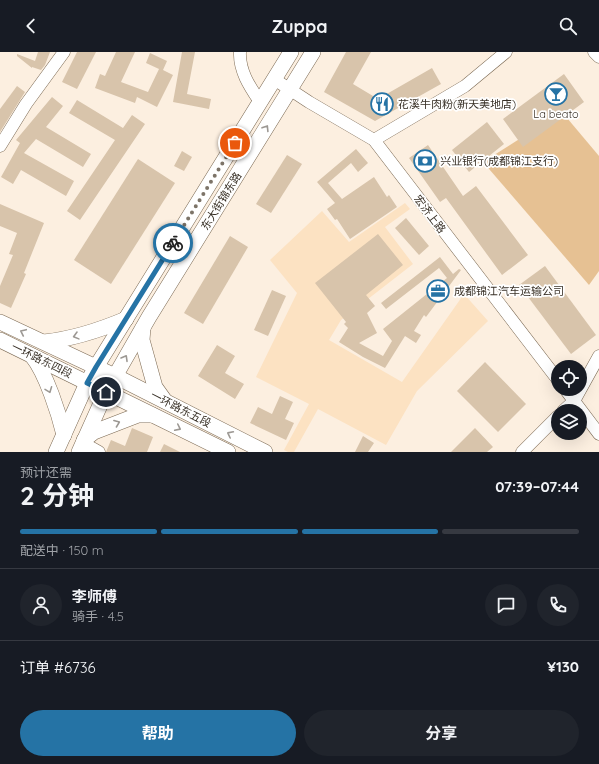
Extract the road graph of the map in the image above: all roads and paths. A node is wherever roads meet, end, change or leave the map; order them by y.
1 (64, 52) edge
2 (240, 52) edge
3 (291, 52) edge
4 (313, 52) edge
5 (506, 52) edge
6 (594, 52) edge
7 (599, 56) edge
8 (274, 79) junction
9 (290, 90) junction
10 (260, 102) junction
11 (374, 140) junction
12 (0, 146) edge
13 (126, 319) junction
14 (0, 322) edge
15 (143, 327) junction
16 (0, 340) edge
17 (44, 342) junction
18 (32, 355) junction
19 (599, 356) edge
20 (96, 367) junction
21 (551, 371) edge
22 (115, 376) junction
23 (87, 383) junction
24 (106, 392) junction
25 (570, 396) edge
26 (574, 401) junction
27 (166, 402) junction
28 (571, 404) edge
29 (152, 415) junction
30 (551, 423) edge
31 (599, 434) edge
32 (64, 435) junction
33 (82, 445) edge
34 (56, 452) edge
35 (99, 452) edge
36 (228, 452) edge
37 (265, 452) edge
38 (522, 452) edge

1 - 12 street
2 - 10 street
3 - 8 main road, 东大街锦东路
4 - 9 main road, 东大街锦东路
5 - 11 street
6 - 7 street
8 - 9 street, 宏济上路
8 - 10 main road, 东大街锦东路
9 - 11 street, 宏济上路
15 -> 9 main road, 东大街锦东路
10 - 13 main road, 东大街锦东路
11 - 21 street, 宏济上路
13 -> 17 main road
13 - 20 main road, 东大街锦东路
17 -> 14 main road, 一环路东四段
22 -> 15 main road, 东大街锦东路
15 - 27 main road
16 - 18 main road, 一环路东四段
17 - 20 main road, 一环路东四段
18 - 23 main road, 一环路东四段
18 -> 32 main road
19 - 26 street
20 - 22 main road, 一环路东五段
20 - 23 main road, 东大街锦东路
22 - 24 main road, 东大街锦东路
22 - 27 main road, 一环路东五段
23 - 24 main road, 一环路东四段
23 - 32 main road, 东大街锦东路
24 - 29 main road, 一环路东五段
24 - 33 main road, 东大街锦东路
25 - 26 street
26 - 28 street
26 - 31 street
37 -> 27 main road, 一环路东五段
33 -> 29 main road
29 -> 36 main road, 一环路东五段
30 - 38 street
32 - 34 main road, 东大街锦东路
33 - 35 street

